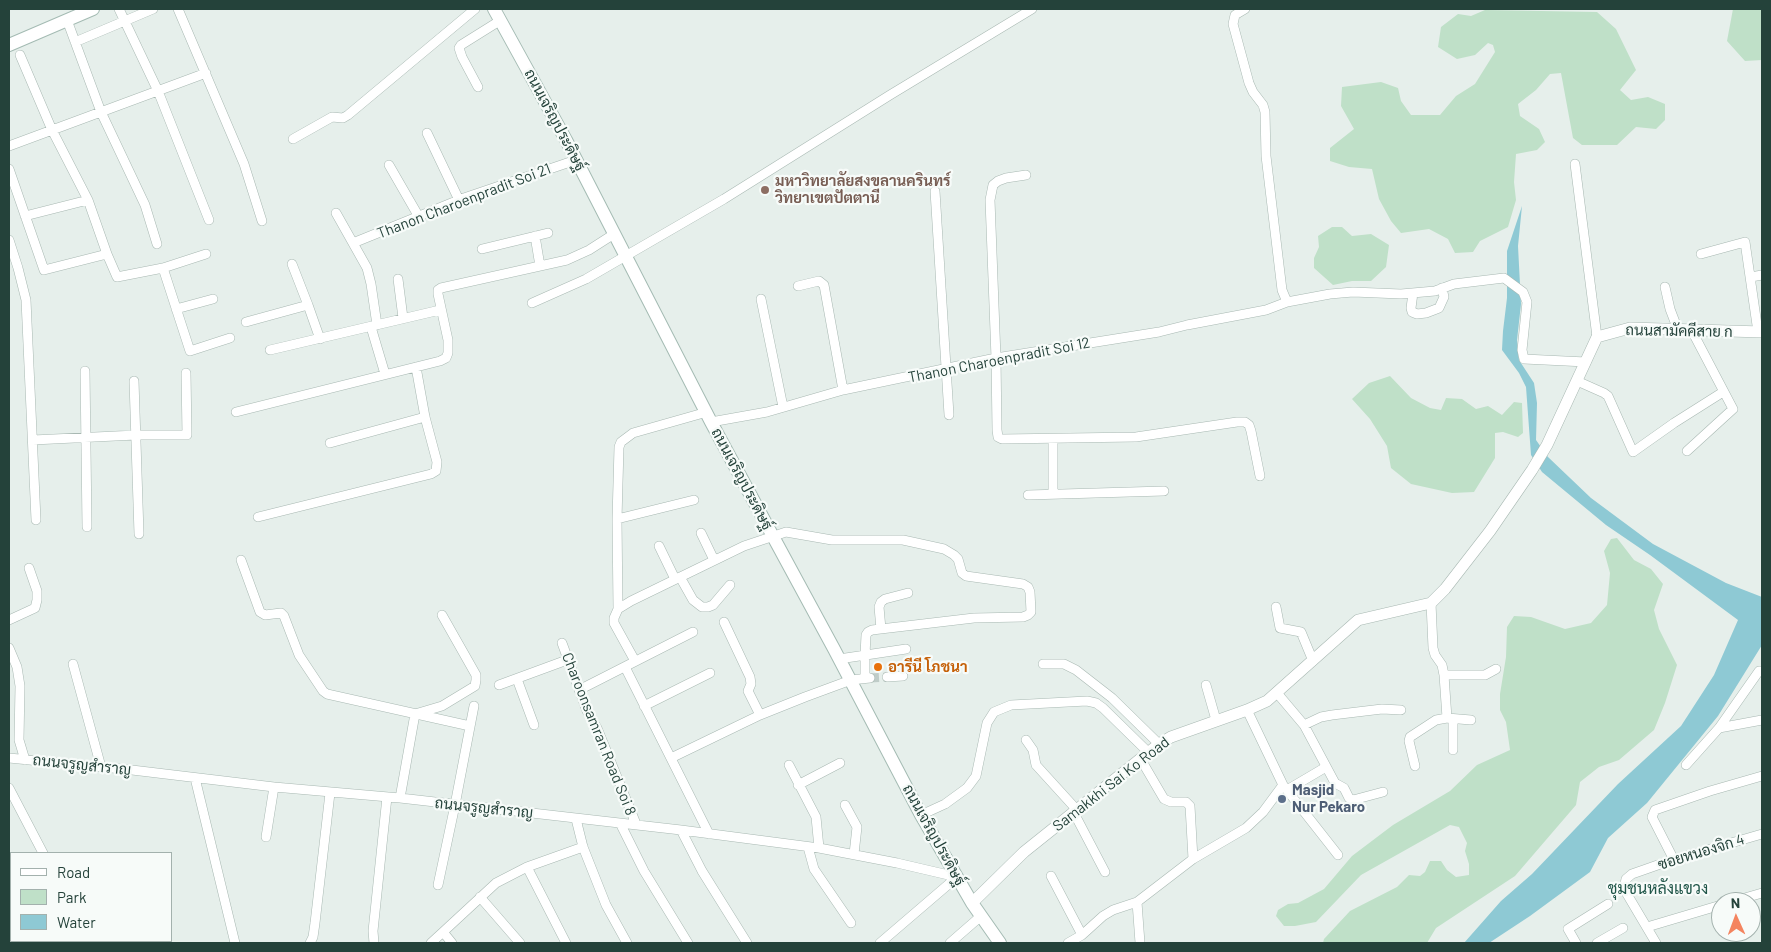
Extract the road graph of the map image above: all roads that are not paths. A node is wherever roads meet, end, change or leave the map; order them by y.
1 (93, 9) edge
2 (119, 9) edge
3 (153, 9) edge
4 (178, 9) edge
5 (475, 9) edge
6 (494, 9) edge
7 (1032, 9) edge
8 (1245, 9) edge
9 (66, 20) junction
10 (501, 20) junction
11 (124, 21) junction
12 (75, 42) junction
13 (9, 45) edge
14 (20, 55) dead end
15 (206, 73) junction
16 (478, 87) dead end
17 (158, 91) junction
18 (101, 112) junction
19 (52, 130) junction
20 (427, 133) dead end
21 (293, 139) dead end
22 (9, 146) edge
23 (576, 160) junction
24 (1575, 164) dead end
25 (389, 165) dead end
26 (9, 169) edge
27 (1026, 175) dead end
28 (935, 191) dead end
29 (88, 200) junction
30 (459, 200) junction
31 (336, 213) dead end
32 (25, 216) junction
33 (419, 217) junction
34 (209, 220) dead end
35 (262, 221) dead end
36 (548, 233) dead end
37 (614, 234) junction
38 (535, 236) junction
39 (9, 240) edge
40 (353, 243) junction
41 (157, 244) dead end
42 (482, 249) dead end
43 (107, 254) junction
44 (206, 254) dead end
45 (1701, 254) dead end
46 (625, 255) junction
47 (292, 264) dead end
48 (540, 266) junction
49 (162, 268) junction
50 (1762, 275) edge
51 (1751, 277) junction
52 (398, 279) dead end
53 (798, 286) dead end
54 (1665, 287) dead end
55 (1442, 288) junction
56 (1413, 292) junction
57 (213, 299) dead end
58 (761, 300) dead end
59 (1287, 302) junction
60 (532, 303) dead end
61 (308, 305) junction
62 (176, 308) junction
63 (440, 310) junction
64 (403, 318) junction
65 (246, 322) dead end
66 (374, 326) junction
67 (1678, 330) junction
68 (1692, 331) junction
69 (1760, 332) edge
70 (1598, 337) junction
71 (230, 338) dead end
72 (320, 339) junction
73 (270, 350) dead end
74 (996, 358) junction
75 (1586, 362) junction
76 (416, 367) junction
77 (947, 369) junction
78 (85, 371) dead end
79 (186, 373) dead end
80 (385, 374) junction
81 (134, 381) dead end
82 (1577, 381) junction
83 (843, 390) junction
84 (1723, 392) junction
85 (783, 407) junction
86 (236, 412) dead end
87 (949, 415) dead end
88 (425, 417) junction
89 (709, 417) junction
90 (136, 435) junction
91 (86, 438) junction
92 (1053, 439) junction
93 (33, 440) junction
94 (330, 443) dead end
95 (1687, 451) dead end
96 (1260, 476) dead end
97 (1164, 491) dead end
98 (1053, 494) junction
99 (1028, 495) dead end
100 (694, 500) dead end
101 (258, 517) dead end
102 (617, 519) junction
103 (36, 520) dead end
104 (87, 527) dead end
105 (701, 533) dead end
106 (139, 534) dead end
107 (772, 535) junction
108 (658, 546) dead end
109 (241, 560) dead end
110 (714, 560) junction
111 (29, 568) dead end
112 (677, 578) junction
113 (730, 585) dead end
114 (908, 593) dead end
115 (1431, 603) junction
116 (1276, 607) dead end
117 (618, 609) junction
118 (442, 615) dead end
119 (9, 620) edge
120 (724, 622) dead end
121 (881, 629) junction
122 (693, 632) dead end
123 (562, 644) dead end
124 (9, 648) edge
125 (906, 649) dead end
126 (865, 655) junction
127 (840, 659) junction
128 (568, 660) junction
129 (1313, 660) junction
130 (635, 661) junction
131 (73, 664) dead end
132 (1043, 664) dead end
133 (625, 667) junction
134 (1496, 670) dead end
135 (1762, 671) edge
136 (710, 673) dead end
137 (1444, 675) junction
138 (903, 676) dead end
139 (887, 677) tunnel mouth
140 (517, 679) junction
141 (850, 680) junction
142 (499, 685) dead end
143 (1206, 686) dead end
144 (579, 690) junction
145 (1277, 693) junction
146 (474, 706) dead end
147 (644, 706) junction
148 (1247, 710) junction
149 (1401, 710) dead end
150 (415, 714) junction
151 (760, 715) junction
152 (1450, 718) junction
153 (1216, 720) junction
154 (1471, 720) dead end
155 (1762, 720) edge
156 (534, 725) dead end
157 (1304, 725) junction
158 (470, 726) junction
159 (1719, 728) junction
160 (1026, 740) dead end
161 (1159, 744) junction
162 (1453, 750) dead end
163 (1144, 755) junction
164 (9, 758) edge
165 (671, 758) junction
166 (25, 760) junction
167 (840, 763) dead end
168 (788, 765) dead end
169 (1686, 765) dead end
170 (1415, 766) dead end
171 (101, 767) junction
172 (1326, 767) junction
173 (1762, 776) edge
174 (195, 778) junction
175 (798, 785) junction
176 (274, 787) junction
177 (1285, 787) junction
178 (9, 788) edge
179 (1383, 792) dead end
180 (330, 793) junction
181 (387, 797) junction
182 (400, 798) junction
183 (845, 804) dead end
184 (455, 806) junction
185 (1074, 810) junction
186 (921, 815) junction
187 (576, 819) junction
188 (620, 823) junction
189 (636, 824) junction
190 (681, 830) junction
191 (709, 834) junction
192 (1762, 834) edge
193 (266, 838) dead end
194 (808, 846) junction
195 (583, 847) junction
196 (819, 848) junction
197 (42, 852) edge
198 (854, 854) junction
199 (1338, 855) dead end
200 (1193, 859) junction
201 (1674, 860) junction
202 (527, 867) junction
203 (1105, 872) dead end
204 (1051, 876) dead end
205 (957, 877) junction
206 (438, 884) dead end
207 (480, 897) junction
208 (1137, 902) junction
209 (972, 903) junction
210 (1608, 904) dead end
211 (1711, 908) edge
212 (981, 916) junction
213 (851, 923) dead end
214 (1647, 927) junction
215 (1623, 928) dead end
216 (443, 932) junction
217 (1082, 935) junction
218 (235, 943) edge
219 (310, 943) edge
220 (374, 943) edge
221 (431, 943) edge
222 (452, 943) edge
223 (520, 943) edge
224 (566, 943) edge
225 (627, 943) edge
226 (688, 943) edge
227 (747, 943) edge
228 (880, 943) edge
229 (950, 943) edge
230 (1000, 943) edge
231 (1068, 943) edge
232 (1140, 943) edge
233 (1576, 943) edge
234 (1597, 943) edge
235 (1656, 943) edge

1 - 9 main road
2 - 11 street
3 - 11 street
4 - 15 street
5 - 21 street
6 - 10 main road, ถนนเจริญประดิษฐ์
7 - 46 street
8 - 59 street
9 - 12 street
9 - 13 main road
10 - 16 street
10 - 23 main road, ถนนเจริญประดิษฐ์
11 - 12 street
11 - 17 street
12 - 18 street
14 - 19 street
15 - 17 street
15 - 35 street
17 - 18 street
17 - 34 street
18 - 19 street
18 - 41 street
19 - 22 street
19 - 29 street
20 - 30 street
23 - 30 street, Thanon Charoenpradit Soi 21
23 - 37 main road, ถนนเจริญประดิษฐ์
24 - 70 street
25 - 33 street
26 - 32 street
27 - 74 street
28 - 77 street
29 - 32 street
29 - 43 street
30 - 33 street, Thanon Charoenpradit Soi 21
31 - 40 street
32 - 43 street
33 - 40 street, Thanon Charoenpradit Soi 21
36 - 38 street
37 - 46 main road, ถนนเจริญประดิษฐ์
37 - 48 street
38 - 42 street
38 - 48 street
39 - 93 street
40 - 66 street
43 - 49 street
44 - 49 street
45 - 51 street
46 - 60 street
46 - 89 main road, ถนนเจริญประดิษฐ์
47 - 61 street
48 - 63 street
49 - 62 street
50 - 51 street
51 - 69 street
52 - 64 street
53 - 83 street
54 - 67 street
55 - 56 street, Thanon Charoenpradit Soi 12
55 - 56 street
55 - 75 street, Thanon Charoenpradit Soi 12
56 - 59 street, Thanon Charoenpradit Soi 12
57 - 62 street
58 - 85 street
59 - 74 street, Thanon Charoenpradit Soi 12
61 - 65 street
61 - 72 street
62 - 71 street
63 - 64 street
63 - 76 street
64 - 66 street
66 - 72 street
66 - 80 street
67 - 68 street, ถนนสามัคคีสาย ก
67 - 70 street, ถนนสามัคคีสาย ก
68 - 69 street, ถนนสามัคคีสาย ก
68 - 84 street
70 - 75 street
72 - 73 street
74 - 77 street, Thanon Charoenpradit Soi 12
74 - 92 street
75 - 82 street
76 - 80 street
76 - 88 street
77 - 83 street, Thanon Charoenpradit Soi 12
77 - 87 street
78 - 91 street
79 - 90 street
80 - 86 street
81 - 90 street
82 - 84 street
82 - 115 street
83 - 85 street, Thanon Charoenpradit Soi 12
84 - 95 street
85 - 89 street, Thanon Charoenpradit Soi 12
88 - 94 street
88 - 101 street
89 - 102 street, Thanon Charoenpradit Soi 12
89 - 107 main road, ถนนเจริญประดิษฐ์
90 - 91 street
90 - 106 street
91 - 93 street
91 - 104 street
92 - 96 street
92 - 98 street
93 - 103 street
97 - 98 street
98 - 99 street
100 - 102 street
102 - 117 street
105 - 110 street
107 - 110 street
107 - 121 street
107 - 127 main road, ถนนเจริญประดิษฐ์
108 - 112 street
109 - 150 street
110 - 112 street
111 - 119 street
112 - 113 street
112 - 117 street
114 - 121 street
115 - 129 street, Samakkhi Sai Ko Road
115 - 137 street
116 - 129 street
117 - 130 street
118 - 150 street
120 - 151 street
121 - 126 street
122 - 130 street
123 - 128 street, Charoonsamran Road Soi 8
124 - 166 street
125 - 126 street
126 - 127 street
126 - 141 street
127 - 141 main road, ถนนเจริญประดิษฐ์
128 - 140 street
128 - 144 street, Charoonsamran Road Soi 8
129 - 145 street, Samakkhi Sai Ko Road
130 - 133 street
131 - 171 street
132 - 161 street
133 - 144 street
133 - 147 street
134 - 137 street
135 - 159 street
136 - 147 street
137 - 152 street
138 - 139 street
140 - 142 street
140 - 156 street
141 - 151 street
141 - 186 main road, ถนนเจริญประดิษฐ์
143 - 153 street
144 - 189 street, Charoonsamran Road Soi 8
145 - 148 street, Samakkhi Sai Ko Road
145 - 157 street
146 - 158 street
147 - 165 street
148 - 153 street, Samakkhi Sai Ko Road
148 - 177 street
149 - 157 street
150 - 158 street
150 - 182 street
151 - 165 street
152 - 154 street
152 - 162 street
152 - 170 street
153 - 161 street, Samakkhi Sai Ko Road
155 - 159 street
157 - 172 street
158 - 184 street
159 - 169 street
160 - 185 street
161 - 163 street, Samakkhi Sai Ko Road
163 - 185 street, Samakkhi Sai Ko Road
163 - 186 street
163 - 200 street
164 - 166 street, ถนนจรูญสำราญ
165 - 191 street
166 - 171 street, ถนนจรูญสำราญ
167 - 175 street
168 - 175 street
171 - 174 street, ถนนจรูญสำราญ
172 - 177 street
172 - 179 street
173 - 201 street
174 - 176 street, ถนนจรูญสำราญ
174 - 218 street
175 - 196 street
176 - 180 street, ถนนจรูญสำราญ
176 - 193 street
177 - 199 street
177 - 200 street
178 - 197 street
180 - 181 street, ถนนจรูญสำราญ
180 - 219 street
181 - 182 street, ถนนจรูญสำราญ
181 - 220 street
182 - 184 street, ถนนจรูญสำราญ
183 - 198 street
184 - 187 street, ถนนจรูญสำราญ
184 - 206 street
185 - 203 street
185 - 209 street, Samakkhi Sai Ko Road
186 - 205 main road, ถนนเจริญประดิษฐ์
187 - 188 street, ถนนจรูญสำราญ
187 - 195 street
188 - 189 street, ถนนจรูญสำราญ
188 - 226 street
189 - 190 street, ถนนจรูญสำราญ
190 - 191 street, ถนนจรูญสำราญ
190 - 227 street
191 - 194 street, ถนนจรูญสำราญ
192 - 201 street, ซอยหนองจิก 4
194 - 196 street, ถนนจรูญสำราญ
194 - 213 street
195 - 202 street
195 - 225 street
196 - 198 street, ถนนจรูญสำราญ
198 - 205 street, ถนนจรูญสำราญ
200 - 208 street
201 - 214 street, ซอยหนองจิก 4
202 - 207 street
202 - 224 street
204 - 217 street
205 - 209 main road, ถนนเจริญประดิษฐ์
205 - 228 street
207 - 216 street
207 - 223 street
208 - 217 street
208 - 232 street
209 - 212 main road, ถนนเจริญประดิษฐ์
210 - 233 street
211 - 214 street
212 - 229 street
212 - 230 main road, ถนนเจริญประดิษฐ์
214 - 235 street, ซอยหนองจิก 4
215 - 234 street
216 - 221 street
216 - 222 street
217 - 231 street

